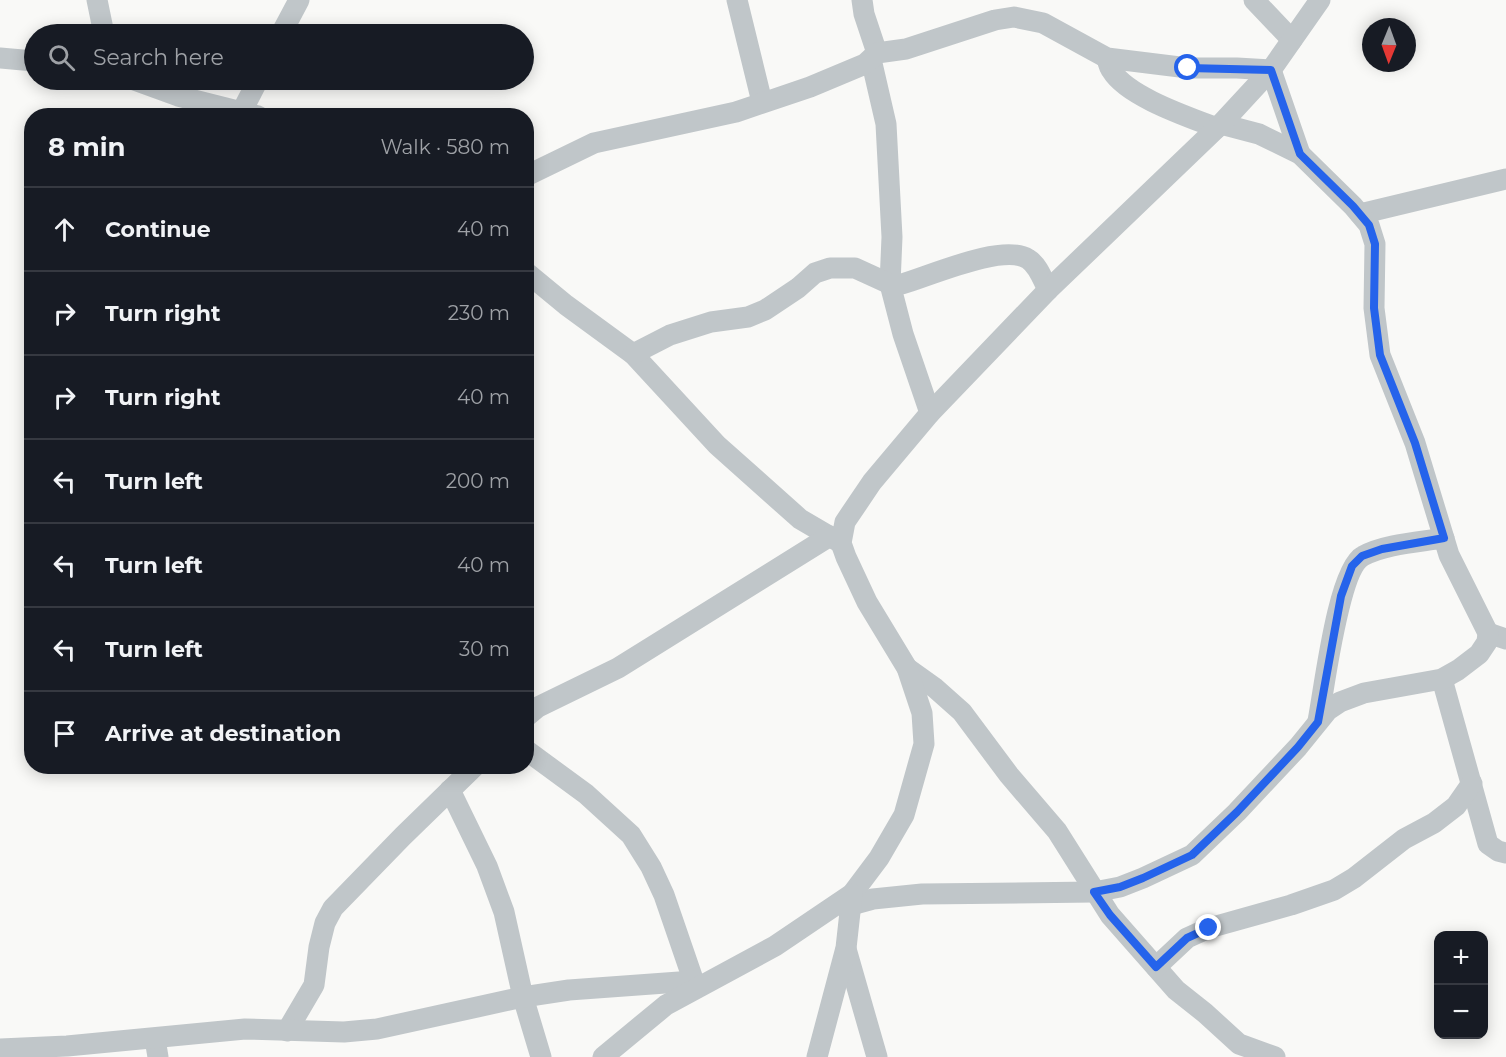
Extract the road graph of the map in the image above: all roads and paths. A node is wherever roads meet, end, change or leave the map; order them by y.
1 (97, 0) edge
2 (299, 0) edge
3 (737, 0) edge
4 (862, 0) edge
5 (1028, 0) edge
6 (1254, 0) edge
7 (1320, 0) edge
8 (1032, 21) junction
9 (102, 24) edge
10 (286, 24) edge
11 (1292, 40) junction
12 (874, 56) junction
13 (0, 58) edge
14 (1107, 58) junction
15 (24, 60) edge
16 (1271, 70) junction
17 (162, 90) edge
18 (256, 90) edge
19 (762, 102) junction
20 (229, 108) edge
21 (251, 108) edge
22 (1219, 126) junction
23 (1300, 154) junction
24 (534, 172) edge
25 (1506, 179) edge
26 (1360, 214) junction
27 (534, 279) edge
28 (891, 284) junction
29 (1048, 290) junction
30 (633, 354) junction
31 (930, 413) junction
32 (1444, 538) junction
33 (835, 540) junction
34 (1499, 634) edge
35 (907, 668) junction
36 (1442, 679) junction
37 (534, 710) edge
38 (1318, 722) junction
39 (534, 756) edge
40 (467, 774) edge
41 (1472, 783) junction
42 (450, 790) junction
43 (1506, 853) edge
44 (1094, 892) junction
45 (852, 900) junction
46 (846, 948) junction
47 (1156, 967) junction
48 (695, 985) junction
49 (523, 997) junction
50 (287, 1031) junction
51 (156, 1048) edge
52 (1235, 1048) edge
53 (0, 1049) edge
54 (542, 1057) edge
55 (603, 1057) edge
56 (817, 1057) edge
57 (877, 1057) edge
58 (1275, 1057) edge

1 - 9 street
2 - 10 street
3 - 19 street
4 - 12 street
5 - 8 street
6 - 11 street
7 - 11 street
8 - 12 street
8 - 14 street
11 - 16 street
12 - 19 street
12 - 28 street
13 - 15 street
14 - 16 street
14 - 22 street
16 - 22 street
16 - 23 street
17 - 20 street
18 - 21 street
19 - 24 street
22 - 23 street
22 - 29 street
23 - 26 street
25 - 26 street
26 - 32 street
27 - 30 street
28 - 29 street
28 - 30 street
28 - 31 street
29 - 31 street
30 - 33 street
31 - 33 street
32 - 34 street
32 - 38 street
33 - 35 street
33 - 37 street
34 - 36 street
35 - 44 street
35 - 45 street
36 - 38 street
36 - 41 street
38 - 44 street
39 - 48 street
40 - 42 street
41 - 43 street
41 - 47 street
42 - 49 street
42 - 50 street
44 - 45 street
44 - 47 street
45 - 46 street
45 - 48 street
46 - 56 street
46 - 57 street
47 - 52 street
48 - 49 street
48 - 55 street
49 - 50 street
49 - 54 street
50 - 51 street
51 - 53 street
52 - 58 street

